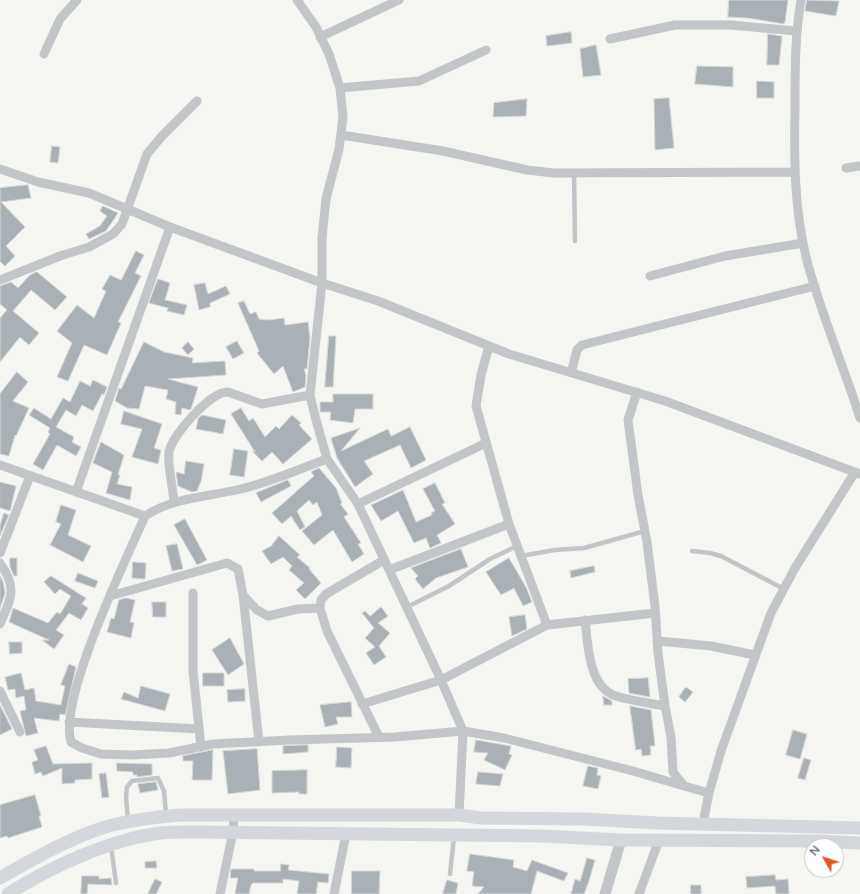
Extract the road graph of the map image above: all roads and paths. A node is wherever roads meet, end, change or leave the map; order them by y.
1 (77, 0) edge
2 (297, 0) edge
3 (399, 0) edge
4 (801, 0) edge
5 (796, 31) junction
6 (320, 37) junction
7 (610, 39) dead end
8 (486, 50) dead end
9 (44, 54) dead end
10 (340, 88) junction
11 (197, 102) dead end
12 (341, 135) junction
13 (860, 166) edge
14 (846, 168) dead end
15 (0, 169) edge
16 (794, 172) junction
17 (574, 173) junction
18 (127, 209) junction
19 (170, 227) junction
20 (575, 240) dead end
21 (804, 243) junction
22 (650, 276) dead end
23 (0, 280) edge
24 (322, 283) junction
25 (815, 286) junction
26 (490, 346) junction
27 (571, 373) junction
28 (637, 392) junction
29 (310, 395) junction
30 (860, 418) edge
31 (486, 443) junction
32 (327, 458) junction
33 (0, 465) edge
34 (858, 473) edge
35 (30, 476) junction
36 (76, 492) junction
37 (174, 502) junction
38 (358, 504) junction
39 (145, 516) junction
40 (509, 524) junction
41 (645, 531) junction
42 (517, 546) junction
43 (692, 551) dead end
44 (0, 553) edge
45 (521, 556) junction
46 (384, 560) junction
47 (0, 564) edge
48 (389, 570) junction
49 (784, 589) junction
50 (193, 593) dead end
51 (243, 595) junction
52 (110, 596) junction
53 (407, 607) junction
54 (320, 608) junction
55 (656, 613) junction
56 (585, 620) junction
57 (0, 624) edge
58 (547, 625) junction
59 (658, 641) junction
60 (755, 655) junction
61 (441, 680) junction
62 (0, 691) edge
63 (362, 704) junction
64 (665, 706) junction
65 (69, 722) junction
66 (199, 729) junction
67 (463, 731) junction
68 (20, 732) dead end
69 (379, 738) junction
70 (259, 742) junction
71 (201, 747) junction
72 (684, 786) junction
73 (709, 793) junction
74 (234, 814) junction
75 (459, 815) junction
76 (166, 816) junction
77 (481, 818) junction
78 (128, 822) junction
79 (709, 823) junction
80 (860, 828) edge
81 (233, 832) junction
82 (346, 834) junction
83 (454, 835) junction
84 (479, 836) junction
85 (621, 840) junction
86 (659, 840) junction
87 (713, 840) junction
88 (860, 843) edge
89 (111, 846) junction
90 (450, 874) dead end
91 (0, 878) edge
92 (116, 883) dead end
93 (8, 894) edge
94 (220, 894) edge
95 (334, 894) edge
96 (605, 894) edge
97 (639, 894) edge

1 - 9 street
2 - 6 street
3 - 6 street
4 - 5 street
5 - 7 street
5 - 16 street
6 - 10 street
8 - 10 street
10 - 12 street
11 - 18 street
12 - 17 street
12 - 24 street
13 - 14 street
15 - 18 street
16 - 17 street
16 - 21 street
17 - 20 lane
18 - 19 street
18 - 23 street
19 - 24 street
19 - 36 street
21 - 22 street
21 - 25 street
24 - 26 street
24 - 29 street
25 - 27 street
25 - 30 street
26 - 27 street
26 - 31 street
27 - 28 street
28 - 34 street
28 - 41 street
29 - 32 street
29 - 37 street
31 - 38 street
31 - 40 street
32 - 37 street
32 - 38 street
33 - 35 street
34 - 49 street
35 - 36 street
35 - 44 street
36 - 39 street
37 - 39 street
38 - 46 street
39 - 52 street
40 - 42 street
40 - 48 street
41 - 45 lane
41 - 55 street
42 - 45 street
42 - 53 lane
43 - 49 lane
45 - 58 street
46 - 48 street
46 - 54 street
47 - 57 street
48 - 53 street
49 - 60 street
50 - 66 street
51 - 52 street
51 - 54 street
51 - 70 street
52 - 65 street
53 - 61 street
54 - 63 street
55 - 56 street
55 - 59 street
56 - 58 street
56 - 64 street
58 - 61 street
59 - 60 street
59 - 64 street
60 - 73 street
61 - 63 street
61 - 67 street
62 - 68 street
63 - 69 street
64 - 72 street
65 - 66 street
65 - 71 street
66 - 71 street
67 - 69 street
67 - 72 street
67 - 75 street
69 - 70 street
70 - 71 street
72 - 73 street
73 - 79 street
74 - 75 main road
74 - 76 main road
74 - 81 street
75 - 77 main road
76 - 78 main road
76 - 78 lane
77 - 79 main road
77 - 84 main road
78 - 91 main road
79 - 80 main road
79 - 87 main road
81 - 82 main road
81 - 89 main road
81 - 94 street
82 - 83 main road
82 - 95 street
83 - 84 main road
83 - 90 lane
84 - 85 main road
85 - 86 main road
85 - 96 street
86 - 87 main road
86 - 97 street
87 - 88 main road
89 - 92 lane
89 - 93 main road

